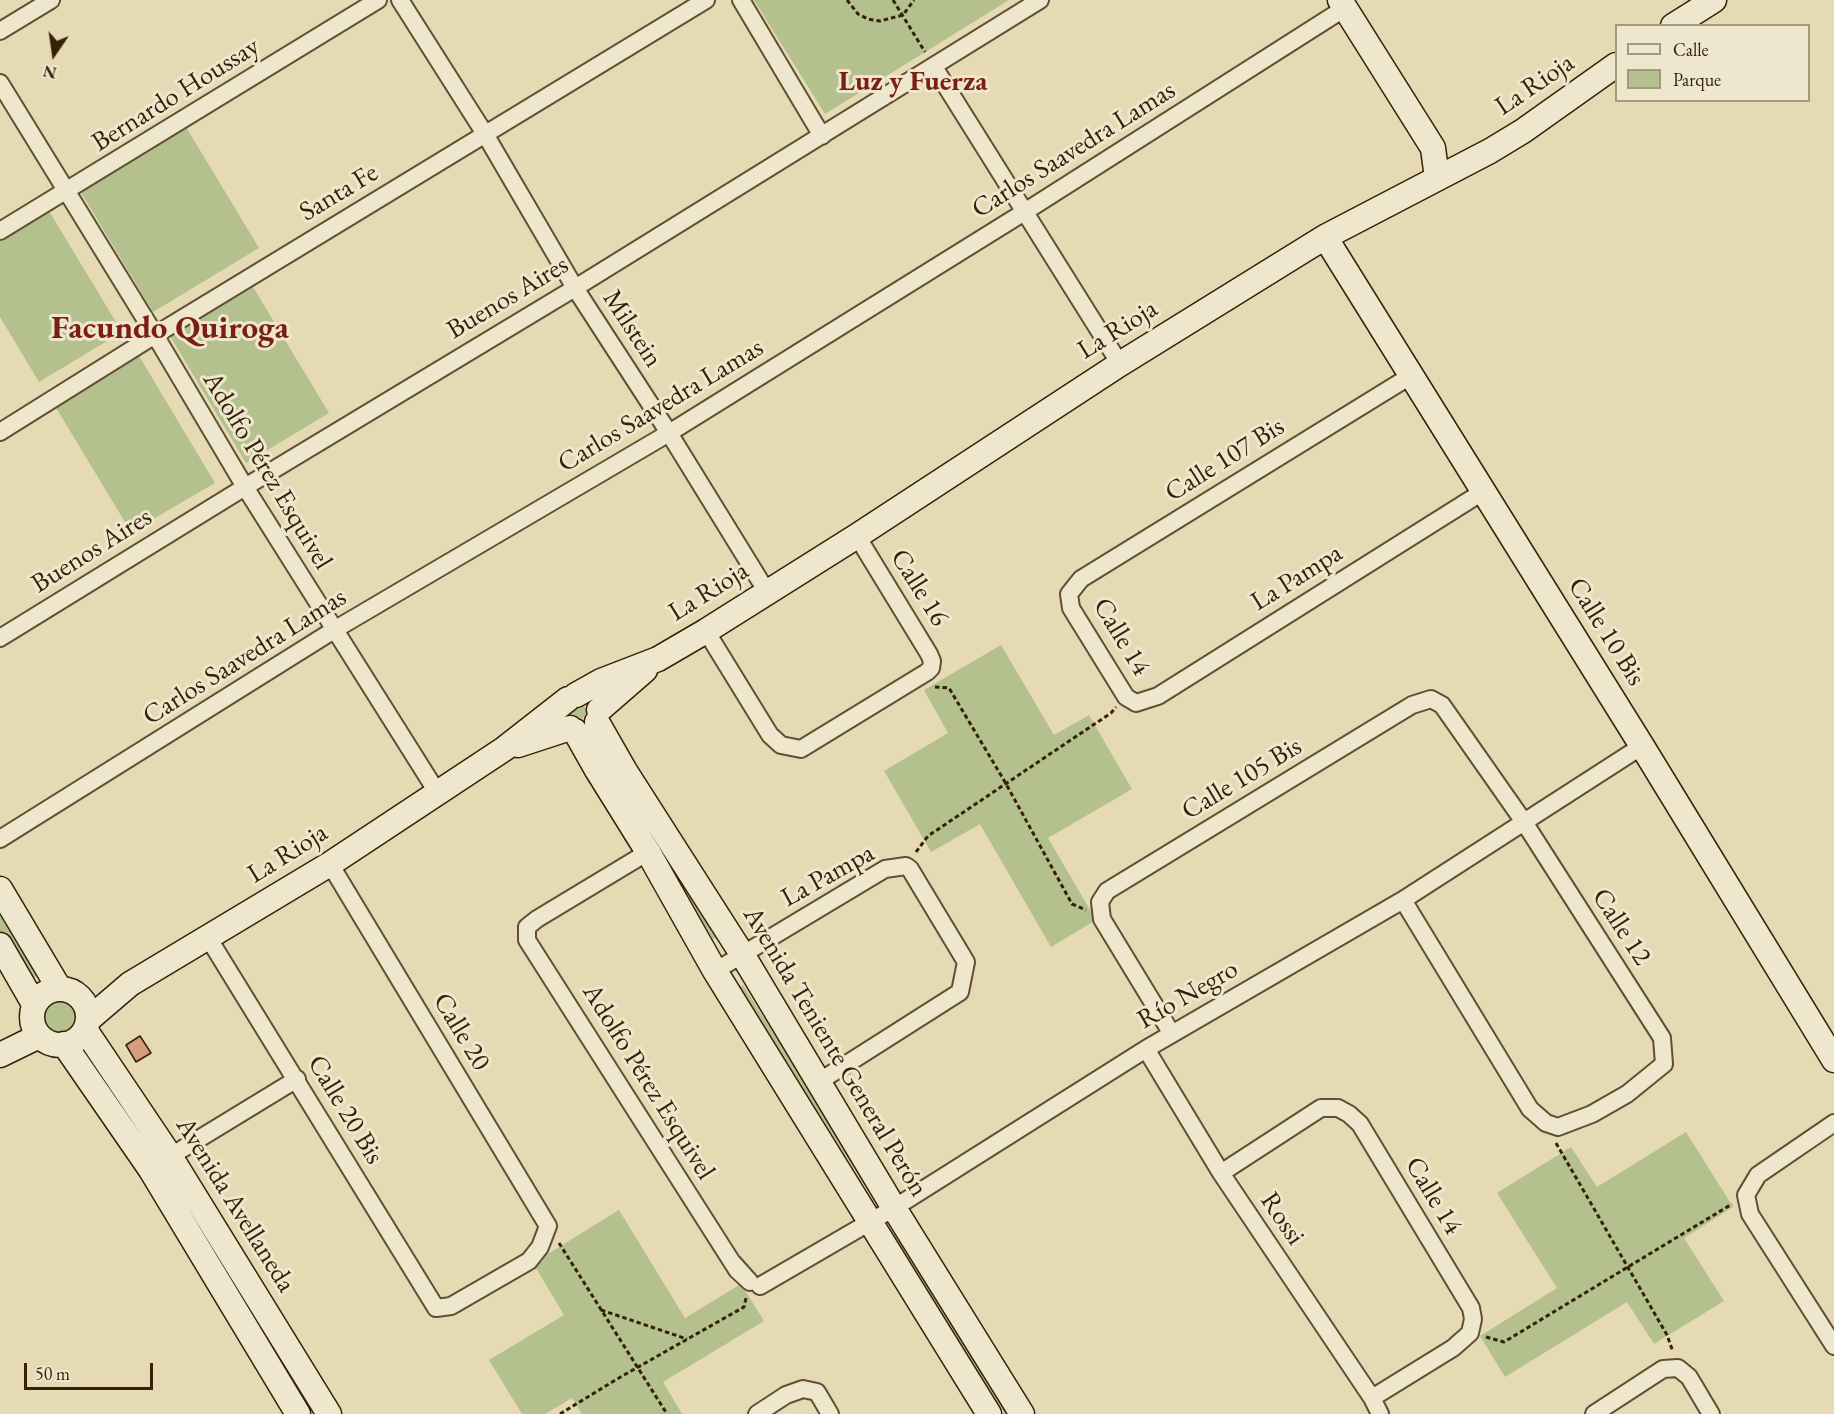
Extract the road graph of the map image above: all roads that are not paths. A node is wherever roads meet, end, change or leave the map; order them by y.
1 (51, 0) edge
2 (378, 0) edge
3 (400, 0) edge
4 (706, 0) edge
5 (741, 0) edge
6 (1039, 0) edge
7 (1714, 0) edge
8 (1342, 4) edge
9 (1676, 24) edge
10 (0, 31) edge
11 (1615, 66) edge
12 (934, 67) junction
13 (0, 83) edge
14 (485, 134) junction
15 (822, 136) junction
16 (1437, 178) junction
17 (67, 192) junction
18 (1026, 211) junction
19 (0, 231) edge
20 (1325, 237) junction
21 (575, 288) junction
22 (155, 335) junction
23 (1120, 364) junction
24 (1412, 375) junction
25 (0, 432) edge
26 (669, 433) junction
27 (245, 487) junction
28 (1484, 491) junction
29 (857, 536) junction
30 (766, 592) junction
31 (1069, 594) joint
32 (334, 630) junction
33 (706, 631) junction
34 (0, 638) edge
35 (658, 659) junction
36 (572, 697) junction
37 (1431, 699) joint
38 (1130, 700) joint
39 (585, 723) junction
40 (1642, 746) junction
41 (504, 749) junction
42 (437, 792) junction
43 (1524, 822) junction
44 (0, 840) edge
45 (648, 852) junction
46 (330, 864) junction
47 (0, 888) edge
48 (1403, 900) junction
49 (209, 939) junction
50 (0, 945) edge
51 (742, 954) junction
52 (715, 971) junction
53 (130, 984) junction
54 (68, 992) junction
55 (33, 1008) junction
56 (87, 1026) junction
57 (1172, 1034) junction
58 (39, 1036) junction
59 (0, 1041) edge
60 (64, 1044) junction
61 (1146, 1049) junction
62 (0, 1055) edge
63 (1834, 1060) edge
64 (297, 1079) junction
65 (820, 1082) junction
66 (1834, 1123) edge
67 (160, 1163) junction
68 (1221, 1173) junction
69 (894, 1208) junction
70 (870, 1222) junction
71 (755, 1284) joint
72 (436, 1308) joint
73 (1834, 1346) edge
74 (1372, 1398) junction
75 (298, 1414) edge
76 (329, 1414) edge
77 (757, 1414) edge
78 (830, 1414) edge
79 (989, 1414) edge
80 (1022, 1414) edge
81 (1380, 1414) edge
82 (1594, 1414) edge
83 (1711, 1414) edge

1 - 10 street
2 - 17 street, Bernardo Houssay
3 - 14 street, Milstein
4 - 14 street, Santa Fe
5 - 15 street
6 - 12 street, Buenos Aires
7 - 9 main road
8 - 16 main road
8 - 18 street, Carlos Saavedra Lamas
11 - 16 main road, La Rioja
12 - 15 street, Buenos Aires
12 - 18 street
13 - 17 street, Adolfo Pérez Esquivel
14 - 21 street, Milstein
14 - 22 street, Santa Fe
15 - 21 street, Buenos Aires
16 - 20 main road, La Rioja
17 - 19 street, Bernardo Houssay
17 - 22 street, Adolfo Pérez Esquivel
18 - 23 street
18 - 26 street, Carlos Saavedra Lamas
20 - 23 main road, La Rioja
20 - 24 main road, Calle 10 Bis
21 - 26 street, Milstein
21 - 27 street, Buenos Aires
22 - 25 street, Santa Fe
22 - 27 street, Adolfo Pérez Esquivel
23 - 29 main road, La Rioja
24 - 28 main road, Calle 10 Bis
24 - 31 street, Calle 107 Bis
26 - 30 street, Milstein
26 - 32 street, Carlos Saavedra Lamas
27 - 32 street, Adolfo Pérez Esquivel
27 - 34 street, Buenos Aires
28 - 38 street, La Pampa
28 - 40 main road, Calle 10 Bis
29 - 30 main road, La Rioja
29 - 33 street, Calle 16
30 - 33 main road, La Rioja
31 - 38 street, Calle 14
32 - 42 street, Adolfo Pérez Esquivel
32 - 44 street, Carlos Saavedra Lamas
33 - 35 main road, La Rioja
35 - 36 main road, La Rioja
35 - 39 main road, La Rioja
36 - 39 main road
36 - 39 main road
36 - 41 main road, La Rioja
37 - 43 street, Calle 12
37 - 57 street, Calle 105 Bis
39 - 41 main road, La Rioja
39 - 45 main road
39 - 51 main road, Avenida Teniente General Perón
40 - 43 street, Río Negro
40 - 63 main road, Calle 10 Bis
41 - 42 main road, La Rioja
42 - 46 main road, La Rioja
43 - 48 street, Río Negro
43 - 48 street, Calle 12
45 - 52 main road
45 - 71 street, Adolfo Pérez Esquivel
46 - 49 main road, La Rioja
46 - 72 street, Calle 20
47 - 54 main road
48 - 57 street, Río Negro
49 - 53 main road, La Rioja
49 - 64 street, Calle 20 Bis
50 - 55 main road
51 - 52 street, La Pampa
51 - 65 main road, Avenida Teniente General Perón
51 - 65 street, La Pampa
52 - 70 main road
53 - 54 main road, La Rioja
53 - 56 main road, La Rioja
54 - 55 main road
54 - 56 main road
55 - 58 main road
55 - 59 main road
56 - 60 main road
56 - 67 main road, Avenida Avellaneda
57 - 61 street, Río Negro
58 - 60 main road
58 - 62 main road
60 - 67 main road, Avenida Avellaneda
61 - 68 street, Rossi
61 - 69 street, Río Negro
64 - 67 street
64 - 72 street, Calle 20 Bis
65 - 69 main road, Avenida Teniente General Perón
66 - 73 street
67 - 75 main road, Avenida Avellaneda
67 - 76 main road, Avenida Avellaneda
68 - 74 street, Rossi
68 - 74 street, Calle 14
69 - 70 street, Río Negro
69 - 80 main road, Avenida Teniente General Perón
70 - 71 street, Río Negro
70 - 79 main road
74 - 81 street, Rossi
77 - 78 street
82 - 83 street

